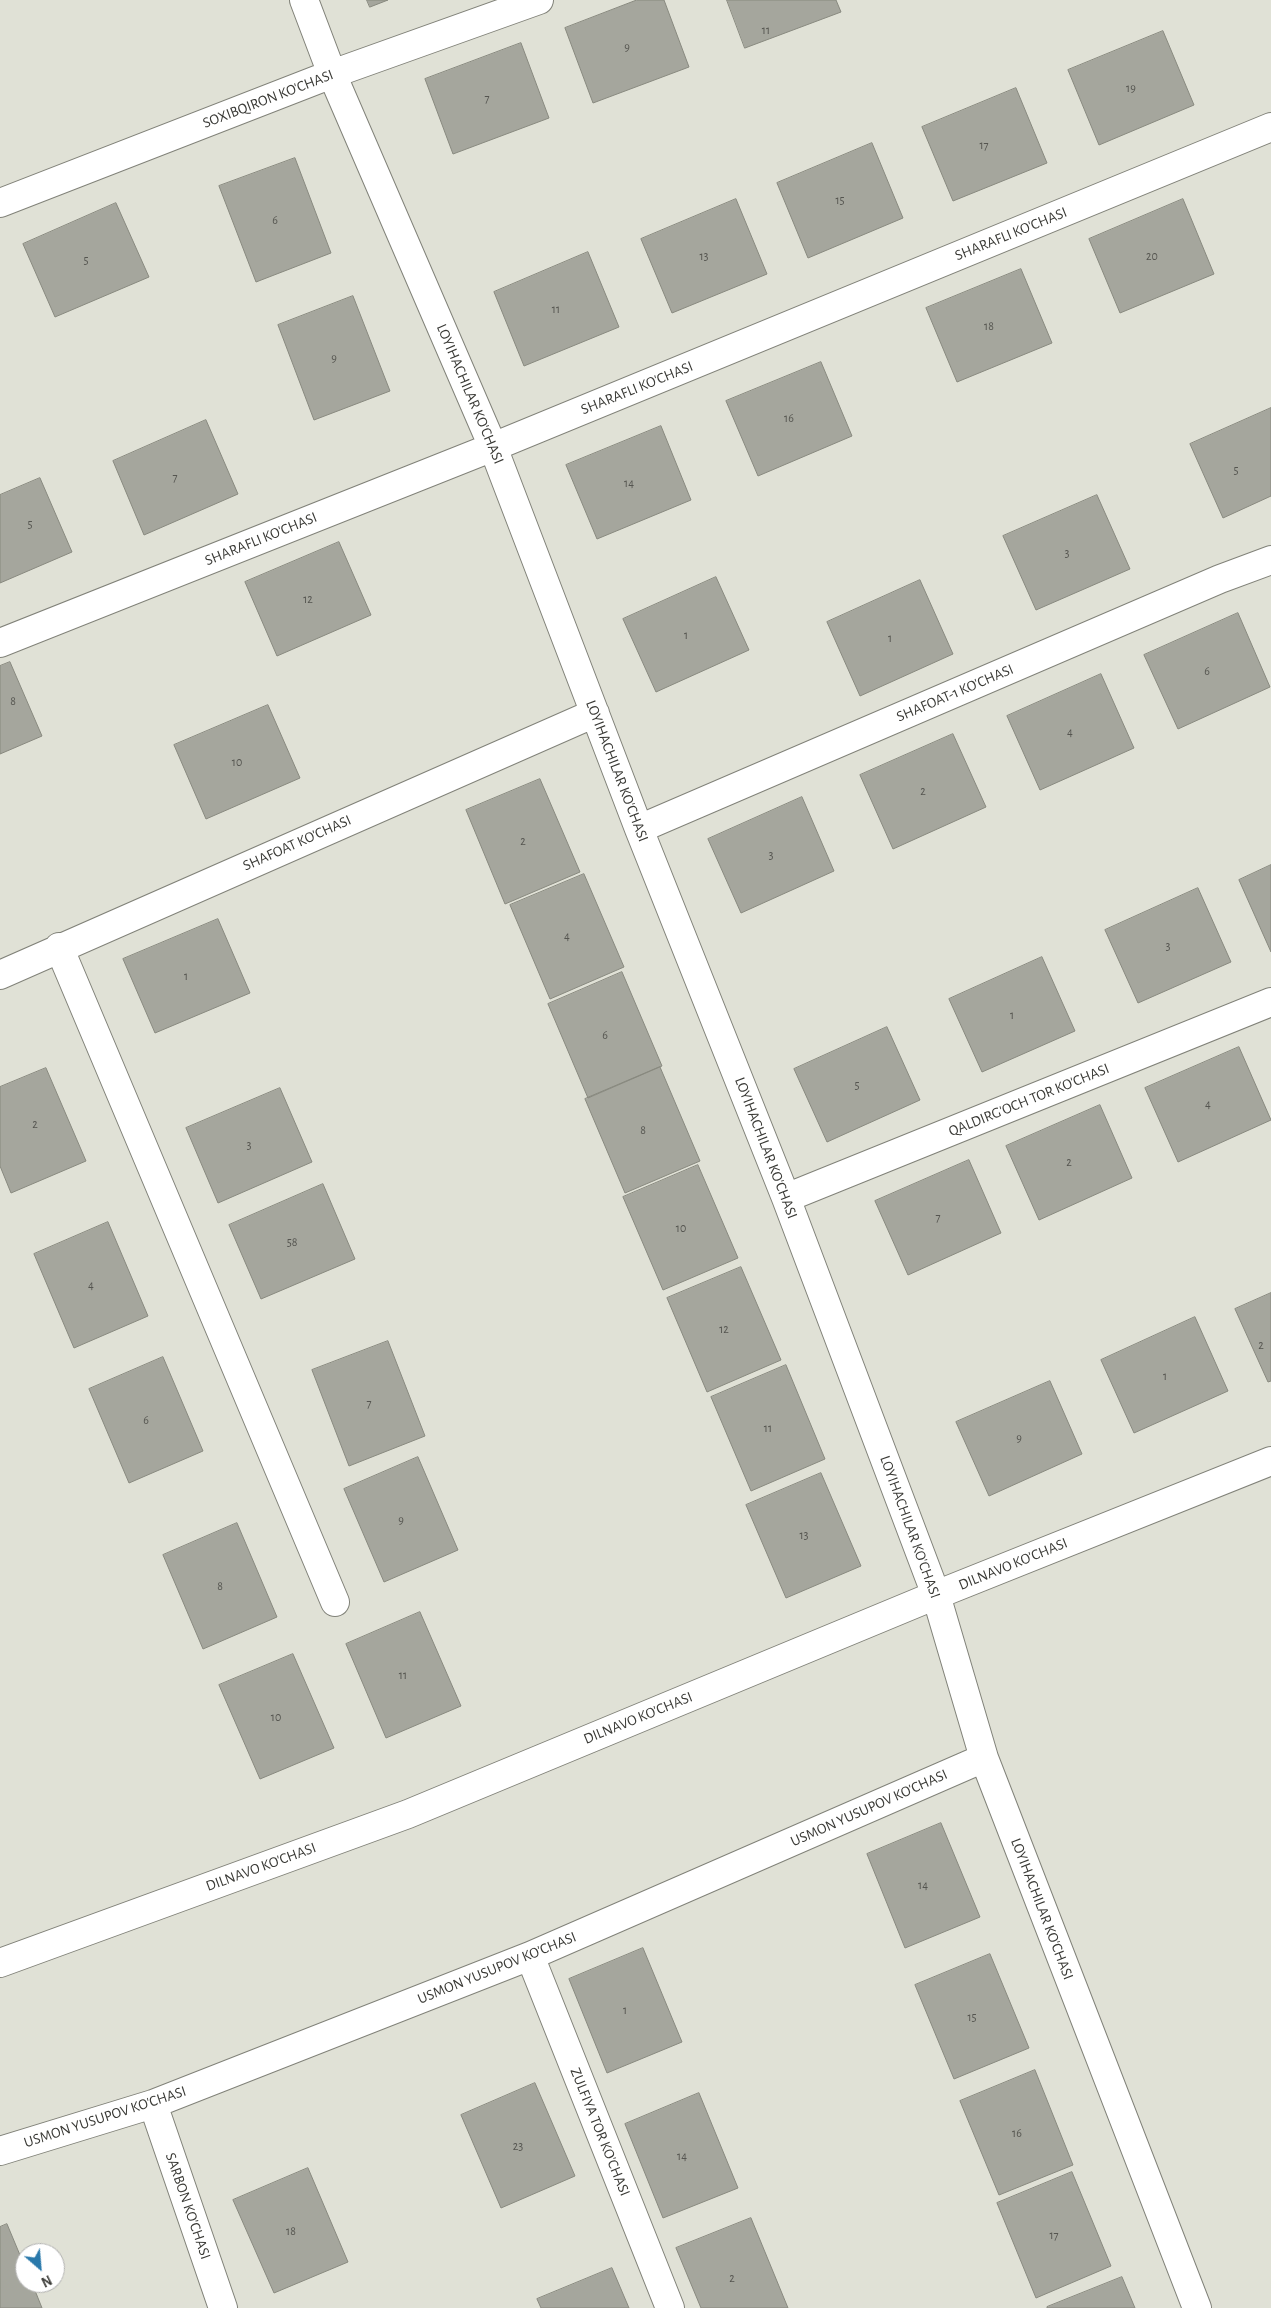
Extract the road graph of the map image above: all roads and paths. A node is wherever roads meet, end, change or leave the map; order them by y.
1 (304, 0) edge
2 (539, 0) edge
3 (332, 74) junction
4 (1271, 127) edge
5 (0, 204) edge
6 (493, 447) junction
7 (1271, 560) edge
8 (0, 643) edge
9 (595, 713) junction
10 (639, 829) junction
11 (59, 947) junction
12 (0, 974) edge
13 (1271, 1002) edge
14 (786, 1198) junction
15 (1271, 1461) edge
16 (936, 1595) junction
17 (335, 1602) dead end
18 (984, 1758) junction
19 (530, 1956) junction
20 (0, 1963) edge
21 (153, 2104) junction
22 (0, 2150) edge
23 (223, 2308) edge
24 (670, 2308) edge
25 (1197, 2308) edge

1 - 3 street, LOYIHACHILAR KO'CHASI
2 - 3 street, SOXIBQIRON KO'CHASI
3 - 5 street, SOXIBQIRON KO'CHASI
3 - 6 street, LOYIHACHILAR KO'CHASI
4 - 6 street, SHARAFLI KO'CHASI
6 - 8 street, SHARAFLI KO'CHASI
6 - 9 street, LOYIHACHILAR KO'CHASI
7 - 10 street, SHAFOAT-1 KO'CHASI
9 - 10 street, LOYIHACHILAR KO'CHASI
9 - 11 street, SHAFOAT KO'CHASI
10 - 14 street, LOYIHACHILAR KO'CHASI
11 - 12 street, SHAFOAT KO'CHASI
11 - 17 street
13 - 14 street, QALDIRG'OCH TOR KO'CHASI
14 - 16 street, LOYIHACHILAR KO'CHASI
15 - 16 street, DILNAVO KO'CHASI
16 - 18 street, LOYIHACHILAR KO'CHASI
16 - 20 street, DILNAVO KO'CHASI
18 - 19 street, USMON YUSUPOV KO'CHASI
18 - 25 street, LOYIHACHILAR KO'CHASI
19 - 21 street, USMON YUSUPOV KO'CHASI
19 - 24 street, ZULFIYA TOR KO'CHASI
21 - 22 street, USMON YUSUPOV KO'CHASI
21 - 23 street, SARBON KO'CHASI

